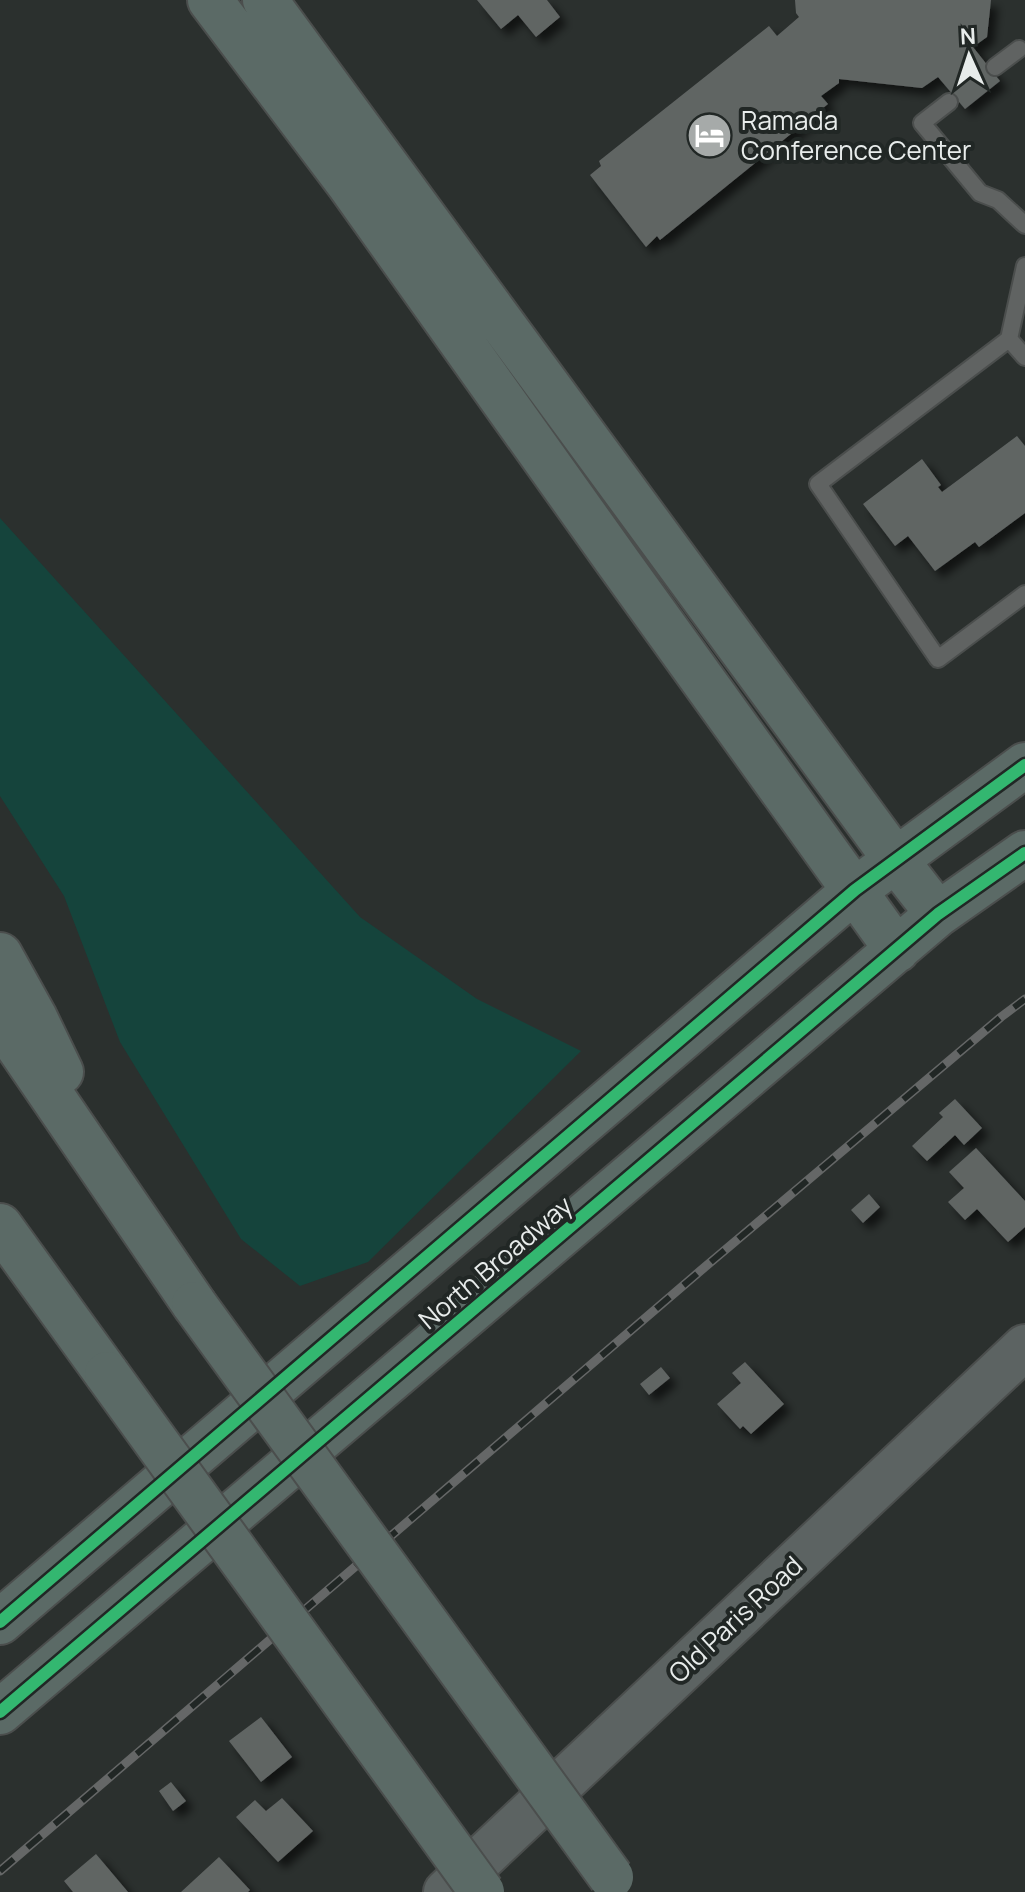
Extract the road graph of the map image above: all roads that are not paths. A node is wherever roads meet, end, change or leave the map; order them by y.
1 (210, 0) edge
2 (265, 0) edge
3 (1023, 49) edge
4 (995, 67) dead end
5 (949, 102) dead end
6 (1025, 225) edge
7 (1025, 266) edge
8 (1009, 339) junction
9 (1025, 357) edge
10 (1025, 594) edge
11 (1025, 765) edge
12 (1025, 853) edge
13 (895, 859) junction
14 (855, 890) junction
15 (938, 914) junction
16 (897, 950) junction
17 (0, 955) edge
18 (0, 1020) edge
19 (120, 1197) junction
20 (0, 1226) edge
21 (1025, 1347) edge
22 (0, 1622) edge
23 (0, 1712) edge
24 (617, 1885) edge
25 (446, 1892) edge
26 (482, 1892) edge

1 - 14 highway
2 - 13 highway
3 - 4 lane
5 - 6 lane
7 - 8 lane
8 - 9 lane
8 - 10 lane
11 - 13 highway, North Broadway
12 - 15 highway, North Broadway
13 - 14 highway, North Broadway
13 - 15 highway
14 - 16 highway
14 - 22 highway, North Broadway
15 - 16 highway, North Broadway
16 - 23 highway, North Broadway
17 - 19 highway
18 - 19 highway
19 - 24 highway, bridge
20 - 26 highway, bridge
21 - 25 street, Old Paris Road

